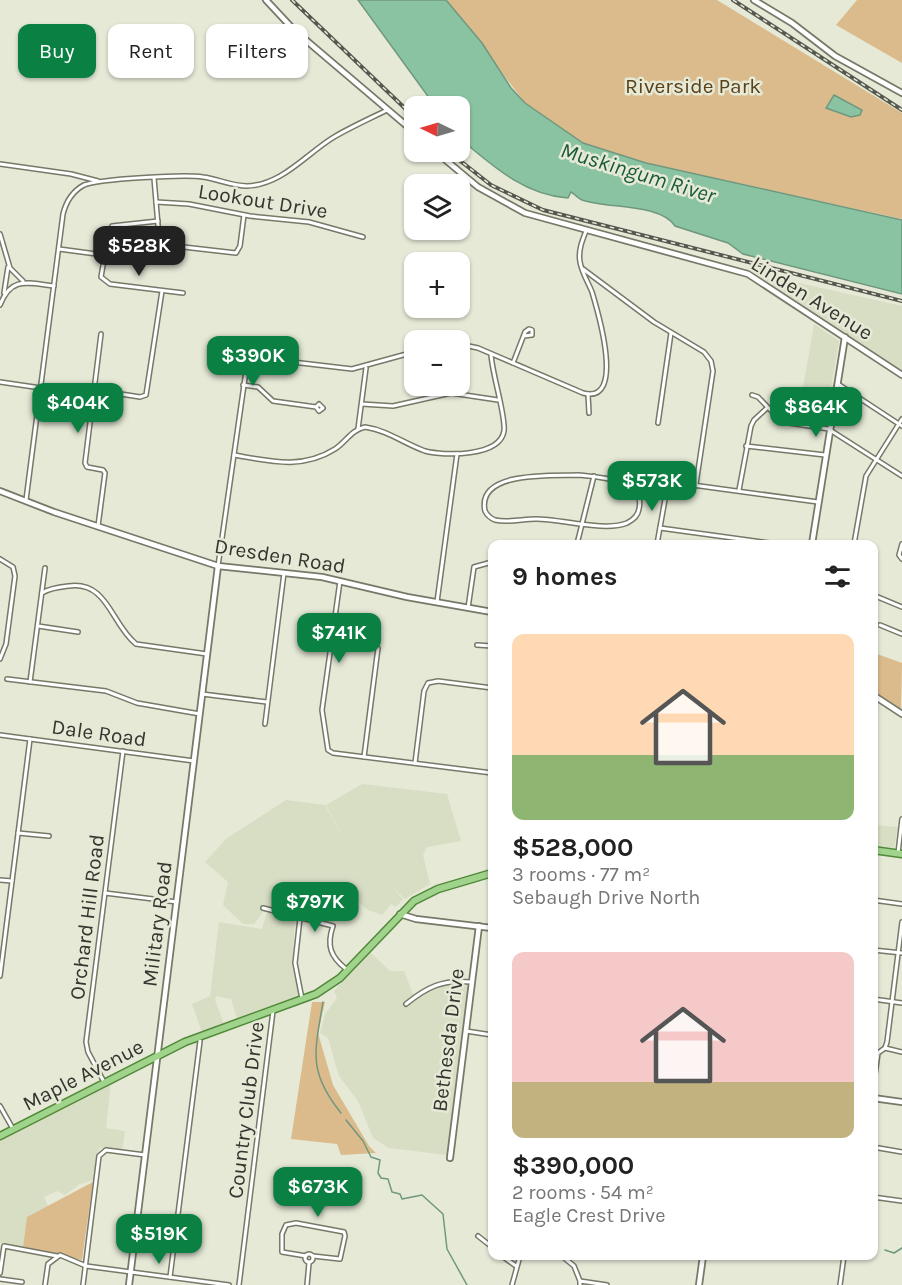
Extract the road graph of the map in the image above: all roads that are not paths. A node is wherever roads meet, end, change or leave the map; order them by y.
1 (266, 0) edge
2 (754, 0) edge
3 (902, 93) edge
4 (389, 110) junction
5 (404, 123) edge
6 (448, 162) edge
7 (0, 164) edge
8 (154, 178) junction
9 (100, 181) junction
10 (156, 202) junction
11 (244, 215) junction
12 (158, 221) junction
13 (586, 231) junction
14 (0, 234) edge
15 (363, 237) dead end
16 (59, 249) junction
17 (104, 255) junction
18 (9, 263) junction
19 (581, 268) junction
20 (24, 282) junction
21 (54, 286) junction
22 (162, 291) junction
23 (183, 293) dead end
24 (4, 295) junction
25 (0, 305) edge
26 (671, 333) junction
27 (101, 334) dead end
28 (524, 336) dead end
29 (845, 337) junction
30 (470, 347) edge
31 (491, 354) junction
32 (404, 355) edge
33 (513, 363) junction
34 (366, 367) junction
35 (902, 375) edge
36 (0, 382) edge
37 (836, 382) junction
38 (243, 385) junction
39 (40, 388) junction
40 (95, 390) junction
41 (588, 394) junction
42 (752, 395) dead end
43 (498, 400) junction
44 (362, 404) junction
45 (316, 407) dead end
46 (767, 408) junction
47 (589, 413) dead end
48 (902, 419) edge
49 (658, 423) dead end
50 (900, 425) edge
51 (358, 429) junction
52 (829, 430) junction
53 (746, 446) junction
54 (458, 454) junction
55 (234, 455) junction
56 (825, 455) junction
57 (876, 458) junction
58 (594, 476) junction
59 (902, 476) edge
60 (696, 484) junction
61 (0, 490) edge
62 (739, 490) junction
63 (26, 500) junction
64 (818, 502) junction
65 (580, 523) junction
66 (98, 526) junction
67 (659, 528) junction
68 (578, 540) edge
69 (658, 540) edge
70 (748, 540) edge
71 (813, 540) edge
72 (855, 540) edge
73 (902, 544) edge
74 (0, 559) edge
75 (902, 559) edge
76 (488, 563) edge
77 (218, 566) junction
78 (45, 567) dead end
79 (284, 573) junction
80 (340, 581) junction
81 (42, 593) junction
82 (878, 597) edge
83 (437, 602) junction
84 (902, 607) edge
85 (468, 608) junction
86 (488, 611) edge
87 (880, 625) dead end
88 (38, 626) junction
89 (78, 633) dead end
90 (902, 634) edge
91 (332, 635) junction
92 (477, 645) dead end
93 (488, 646) edge
94 (207, 654) junction
95 (0, 659) edge
96 (7, 679) dead end
97 (30, 682) junction
98 (488, 687) edge
99 (202, 694) junction
100 (878, 698) edge
101 (267, 702) junction
102 (200, 714) junction
103 (902, 714) edge
104 (265, 724) dead end
105 (0, 735) edge
106 (30, 739) junction
107 (123, 751) junction
108 (364, 757) junction
109 (194, 761) junction
110 (415, 764) junction
111 (488, 773) edge
112 (902, 819) edge
113 (18, 833) junction
114 (49, 836) dead end
115 (878, 851) edge
116 (900, 854) edge
117 (488, 874) edge
118 (0, 880) edge
119 (12, 881) junction
120 (105, 893) junction
121 (878, 901) edge
122 (177, 902) junction
123 (411, 903) junction
124 (902, 904) edge
125 (263, 908) dead end
126 (399, 914) junction
127 (300, 918) junction
128 (413, 918) junction
129 (902, 922) edge
130 (478, 926) junction
131 (488, 927) edge
132 (878, 951) edge
133 (900, 953) edge
134 (347, 970) junction
135 (0, 976) edge
136 (471, 982) junction
137 (302, 992) junction
138 (306, 998) junction
139 (878, 1000) edge
140 (892, 1002) junction
141 (902, 1003) edge
142 (406, 1004) dead end
143 (273, 1011) junction
144 (254, 1018) junction
145 (466, 1031) junction
146 (488, 1034) edge
147 (200, 1041) junction
148 (182, 1045) junction
149 (885, 1048) junction
150 (902, 1052) edge
151 (878, 1053) edge
152 (158, 1054) junction
153 (104, 1082) junction
154 (878, 1099) edge
155 (902, 1102) edge
156 (0, 1106) edge
157 (13, 1129) junction
158 (0, 1136) edge
159 (878, 1149) edge
160 (902, 1152) edge
161 (145, 1155) junction
162 (450, 1158) dead end
163 (878, 1198) edge
164 (902, 1201) edge
165 (478, 1236) dead end
166 (488, 1244) edge
167 (57, 1256) junction
168 (306, 1256) junction
169 (313, 1256) junction
170 (508, 1260) edge
171 (518, 1260) edge
172 (568, 1260) edge
173 (702, 1260) edge
174 (843, 1260) edge
175 (309, 1262) junction
176 (86, 1266) junction
177 (516, 1266) junction
178 (130, 1272) junction
179 (0, 1273) edge
180 (170, 1277) junction
181 (0, 1279) edge
182 (22, 1282) dead end
183 (580, 1283) edge
184 (45, 1285) edge
185 (83, 1285) edge
186 (129, 1285) edge
187 (229, 1285) edge
188 (239, 1285) edge
189 (307, 1285) edge
190 (512, 1285) edge
191 (607, 1285) edge
192 (699, 1285) edge
193 (840, 1285) edge

1 - 4 street
2 - 3 street
4 - 5 street
4 - 8 street
6 - 13 street, Linden Avenue
7 - 9 street
8 - 9 street
8 - 10 street
9 - 16 street
10 - 11 street, Lookout Drive
10 - 12 street
11 - 12 street
11 - 15 street, Lookout Drive
12 - 17 street
13 - 19 street
13 - 29 street, Linden Avenue
14 - 18 street
16 - 17 street
16 - 21 street
17 - 22 street
18 - 20 street
18 - 24 street
19 - 26 street
19 - 41 street
20 - 21 street
20 - 24 street
21 - 39 street
22 - 23 street
22 - 40 street
24 - 25 street
26 - 49 street
26 - 60 street
27 - 40 street
28 - 33 street
29 - 35 street, Linden Avenue
29 - 37 street
30 - 31 street
31 - 33 street
31 - 43 street
32 - 34 street
33 - 41 street
34 - 38 street
34 - 44 street
36 - 39 street
37 - 50 street
37 - 52 street
38 - 45 street
38 - 55 street
39 - 63 street
40 - 66 street
41 - 47 street
42 - 46 street
43 - 44 street
43 - 54 street
44 - 51 street
46 - 52 street
46 - 53 street
48 - 50 street
50 - 57 street
51 - 54 street
51 - 55 street
52 - 56 street
52 - 57 street
53 - 56 street
53 - 62 street
54 - 83 street
55 - 77 street
56 - 64 street
57 - 59 street
57 - 72 street
58 - 65 street
58 - 65 street
58 - 65 street
60 - 62 street
60 - 67 street
61 - 63 street, Dresden Road
62 - 64 street
63 - 66 street, Dresden Road
64 - 71 street
65 - 68 street
66 - 77 street, Dresden Road
67 - 69 street
67 - 70 street
73 - 75 street
74 - 95 street
76 - 85 street
77 - 79 street, Dresden Road
77 - 94 street, Military Road
78 - 81 street
79 - 80 street, Dresden Road
79 - 101 street
80 - 83 street, Dresden Road
80 - 91 street
81 - 88 street
81 - 94 street
82 - 84 street
83 - 85 street, Dresden Road
85 - 86 street, Dresden Road
87 - 90 street
88 - 89 street
88 - 97 street
91 - 108 street
91 - 108 street
92 - 93 street
94 - 99 street, Military Road
96 - 97 street
97 - 102 street
98 - 110 street
99 - 101 street
99 - 102 street, Military Road
100 - 103 street
101 - 104 street
102 - 109 street, Military Road
105 - 106 street, Dale Road
106 - 107 street, Dale Road
106 - 113 street
107 - 109 street, Dale Road
107 - 120 street, Orchard Hill Road
108 - 110 street
109 - 122 street, Military Road
110 - 111 street
112 - 116 street
113 - 114 street
113 - 119 street
115 - 116 main road
117 - 123 main road, Maple Avenue
118 - 119 street
119 - 135 street
120 - 122 street
120 - 153 street, Orchard Hill Road
121 - 124 street
122 - 152 street, Military Road
123 - 126 main road, Maple Avenue
123 - 128 street
125 - 127 street
126 - 128 street
126 - 134 main road, Maple Avenue
127 - 134 street
127 - 137 street
128 - 130 street
129 - 133 street
130 - 131 street
130 - 136 street, Bethesda Drive
132 - 133 street
133 - 140 street
134 - 138 main road, Maple Avenue
136 - 142 street
136 - 145 street, Bethesda Drive
137 - 138 street
137 - 138 street
138 - 143 main road, Maple Avenue
139 - 140 street
140 - 141 street
140 - 149 street
143 - 144 main road, Maple Avenue
143 - 188 street, Country Club Drive
144 - 147 main road, Maple Avenue
144 - 148 main road, Maple Avenue
145 - 146 street
145 - 162 street, Bethesda Drive
147 - 148 main road, Maple Avenue
147 - 180 street
148 - 152 main road, Maple Avenue
149 - 150 street
149 - 151 street
152 - 153 main road, Maple Avenue
152 - 161 street, Military Road
153 - 157 main road, Maple Avenue
154 - 155 street
156 - 157 street
157 - 158 main road, Maple Avenue
159 - 160 street
161 - 176 street
161 - 178 street, Military Road
163 - 164 street
165 - 166 street
167 - 176 street
167 - 179 street
167 - 184 street
168 - 169 street
168 - 169 street
168 - 175 street
169 - 175 street
170 - 177 street
171 - 177 street
172 - 183 street
173 - 192 street
174 - 193 street
175 - 189 street
176 - 178 street
176 - 185 street
177 - 190 street
178 - 180 street
178 - 186 street, Military Road
180 - 187 street
181 - 182 street
183 - 191 street

